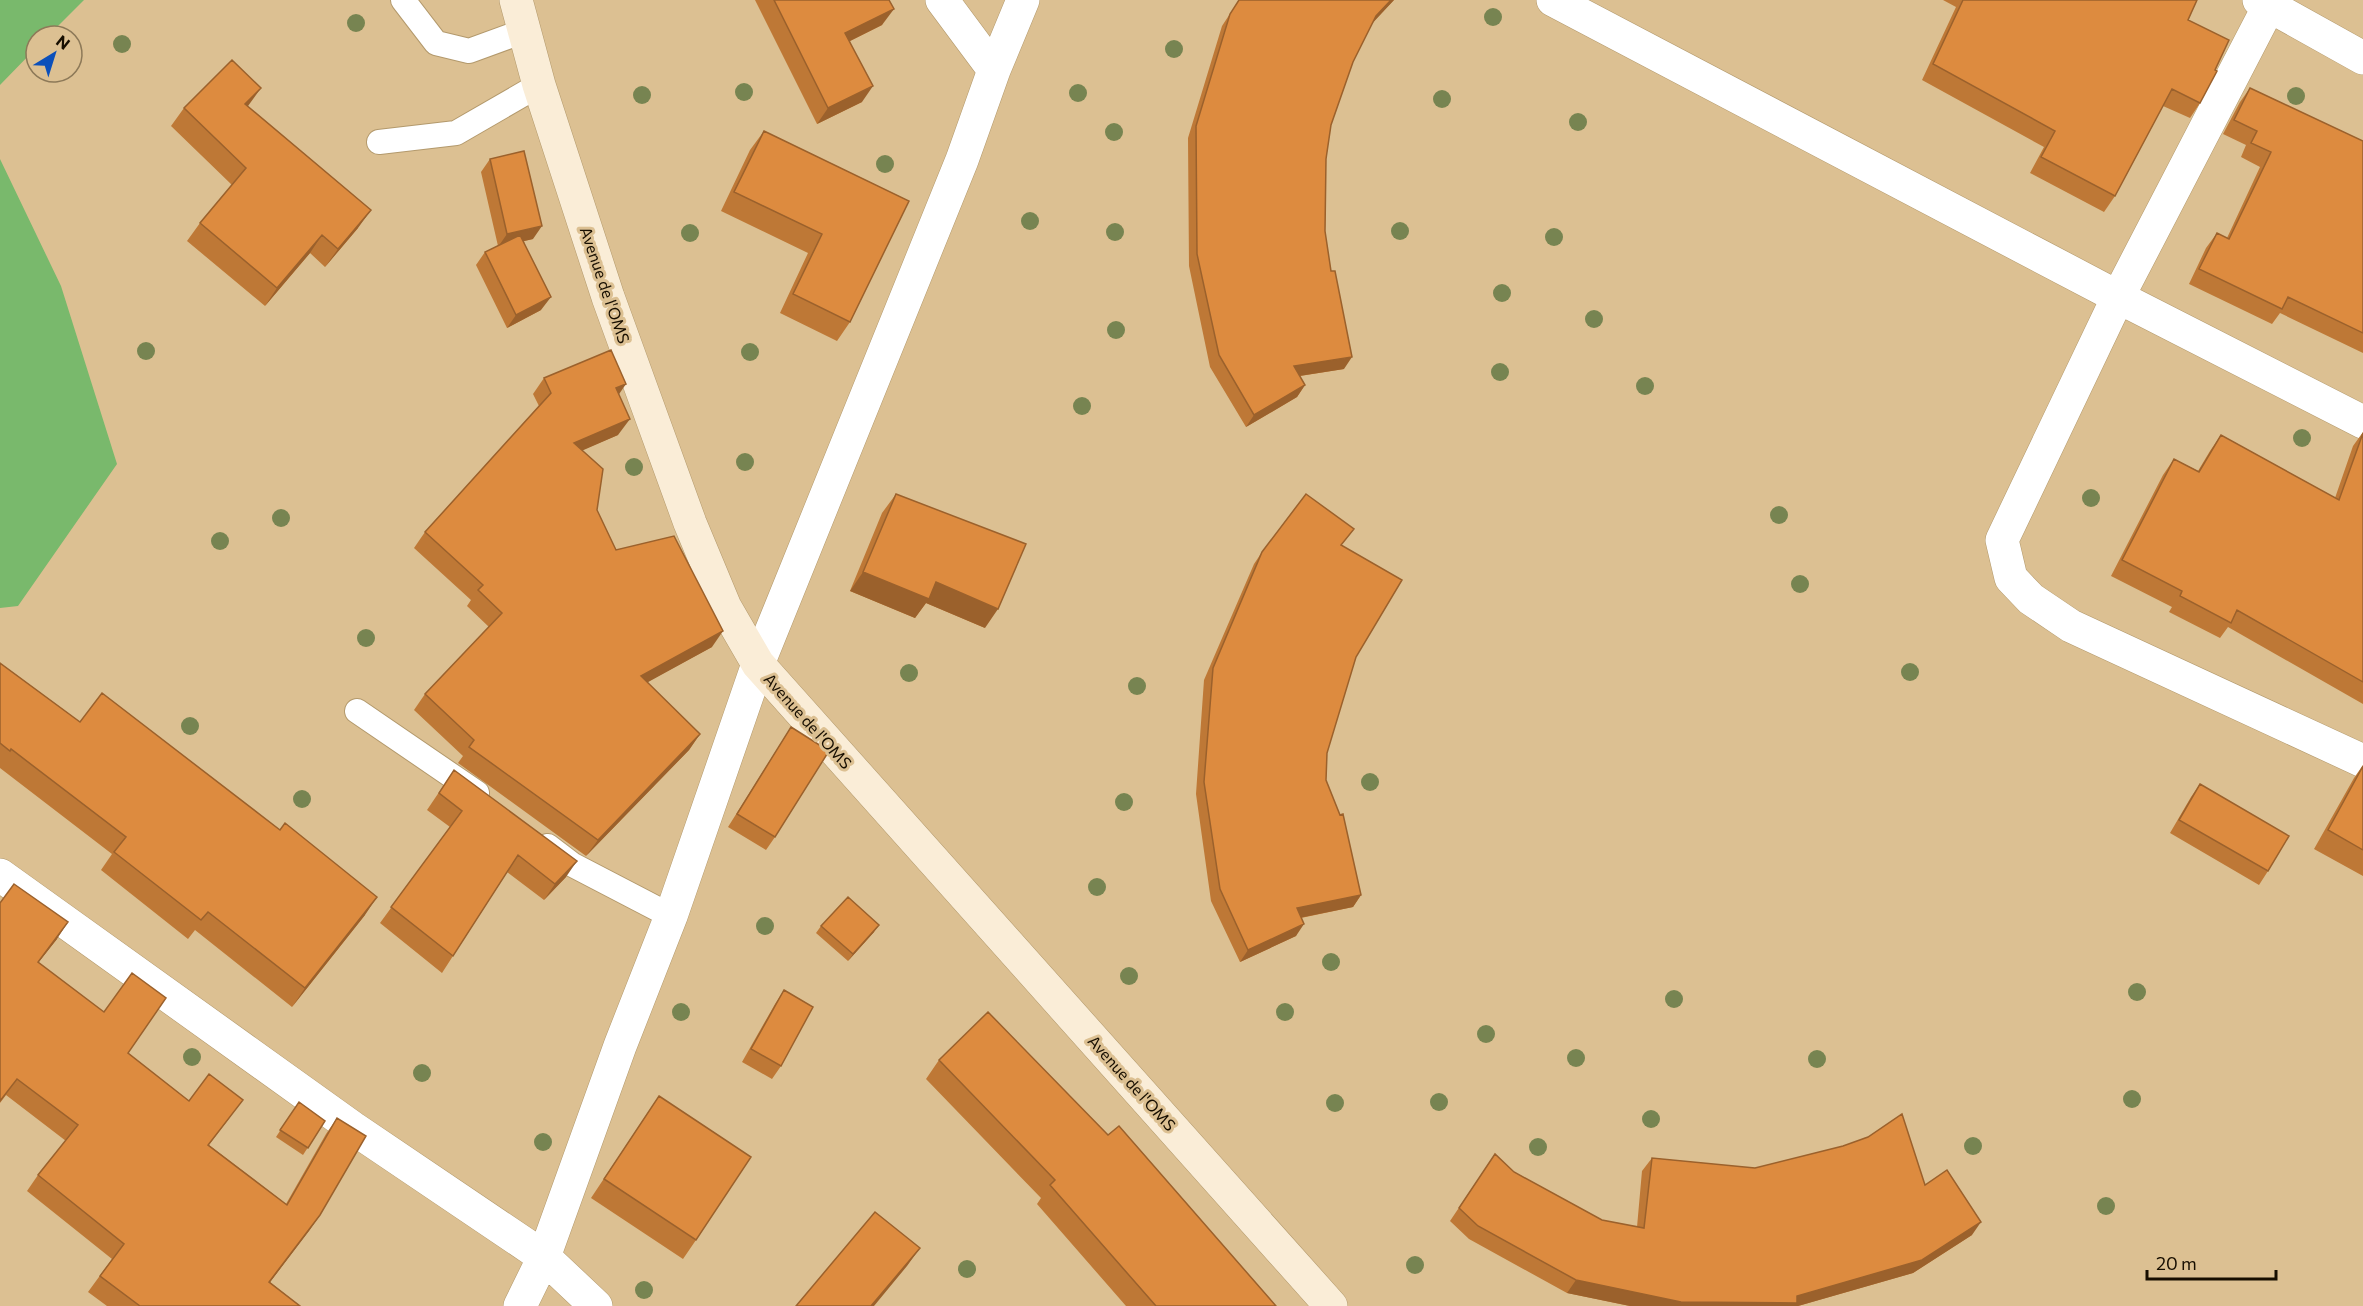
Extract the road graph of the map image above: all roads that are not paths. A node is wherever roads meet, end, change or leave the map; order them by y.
1 (403, 0) edge
2 (942, 0) edge
3 (1023, 0) edge
4 (1553, 0) edge
5 (2264, 3) edge
6 (520, 15) edge
7 (2358, 51) edge
8 (994, 70) junction
9 (539, 84) junction
10 (379, 142) dead end
11 (2118, 297) junction
12 (2363, 422) edge
13 (758, 664) junction
14 (357, 711) dead end
15 (2363, 761) edge
16 (494, 805) edge
17 (529, 832) edge
18 (0, 875) edge
19 (671, 916) junction
20 (544, 1257) junction
21 (520, 1306) edge
22 (596, 1306) edge
23 (1331, 1306) edge

1 - 6 lane
2 - 8 street
3 - 8 street
4 - 11 street
5 - 7 street
5 - 11 street
6 - 9 street, Avenue de l'OMS
8 - 13 street
9 - 10 lane
9 - 13 street, Avenue de l'OMS
11 - 12 street
11 - 15 street
13 - 19 street
13 - 23 street, Avenue de l'OMS
14 - 16 lane
17 - 19 lane
18 - 20 street
19 - 20 street
20 - 21 street
20 - 22 street

